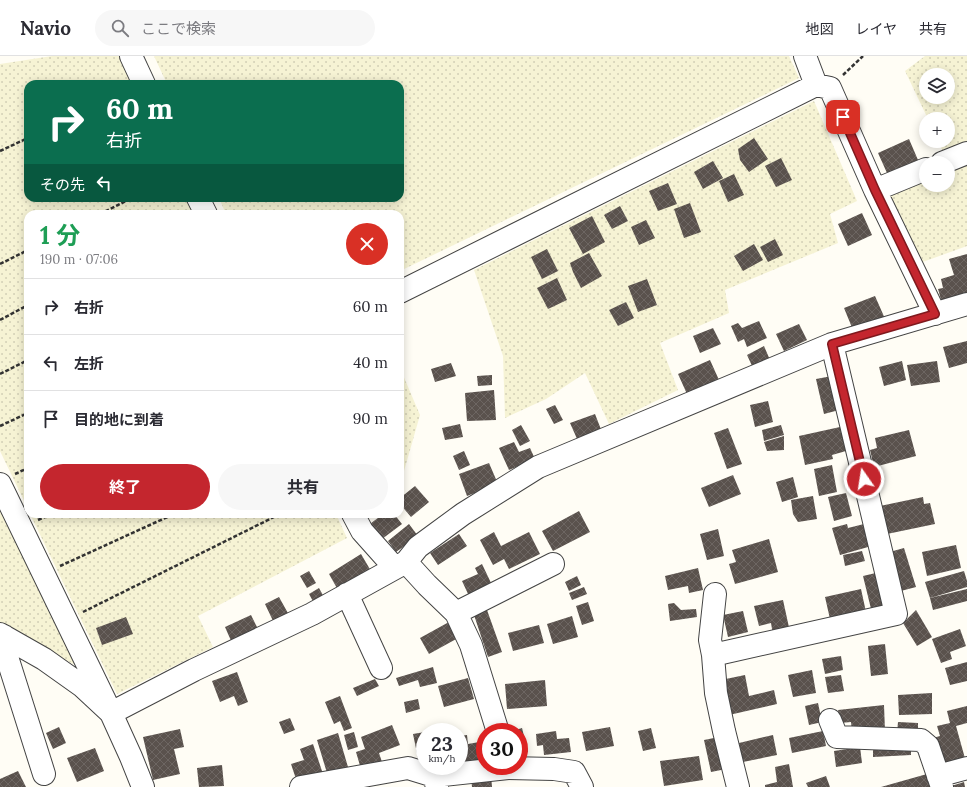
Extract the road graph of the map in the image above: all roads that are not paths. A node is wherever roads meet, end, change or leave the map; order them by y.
1 (131, 56) edge
2 (805, 56) edge
3 (142, 80) edge
4 (823, 86) junction
5 (967, 153) edge
6 (955, 158) edge
7 (919, 172) edge
8 (875, 190) junction
9 (404, 290) edge
10 (967, 304) edge
11 (935, 314) junction
12 (832, 344) junction
13 (0, 484) edge
14 (355, 518) edge
15 (553, 564) dead end
16 (400, 565) junction
17 (347, 594) junction
18 (715, 594) dead end
19 (456, 612) junction
20 (2, 635) edge
21 (713, 655) junction
22 (381, 668) dead end
23 (111, 713) junction
24 (830, 720) dead end
25 (495, 723) edge
26 (528, 768) edge
27 (967, 768) edge
28 (476, 773) edge
29 (44, 774) dead end
30 (435, 782) edge
31 (940, 782) edge
32 (142, 787) edge
33 (301, 787) edge
34 (582, 787) edge
35 (738, 787) edge

1 - 3 street
2 - 4 street
4 - 8 street
4 - 9 street
5 - 6 street
7 - 8 street
8 - 11 street
10 - 11 street
11 - 12 street
12 - 16 street
12 - 21 street
13 - 23 street
14 - 16 street
15 - 19 street
16 - 17 street
16 - 19 street
17 - 22 street
17 - 23 street
18 - 21 street
19 - 25 street
20 - 23 street
20 - 29 street
21 - 35 street
23 - 32 street
24 - 31 street
26 - 34 street
27 - 31 street
28 - 30 street
30 - 33 street

